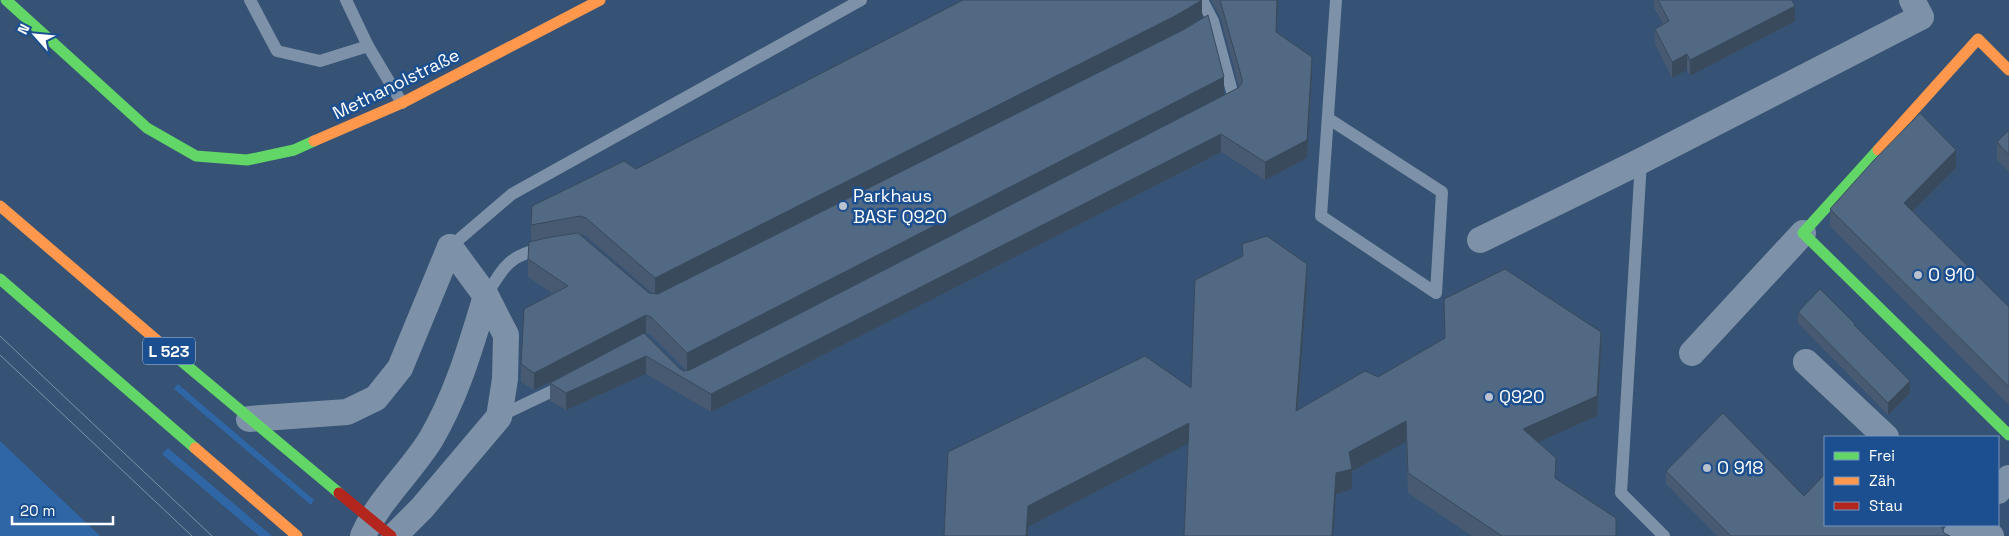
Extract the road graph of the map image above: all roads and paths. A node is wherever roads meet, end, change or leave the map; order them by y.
1 (6, 0) edge
2 (250, 0) edge
3 (346, 0) edge
4 (600, 0) edge
5 (861, 0) edge
6 (1202, 0) edge
7 (1336, 0) edge
8 (1912, 0) edge
9 (368, 46) junction
10 (2009, 70) edge
11 (402, 103) junction
12 (1216, 108) edge
13 (1329, 119) junction
14 (1641, 161) junction
15 (0, 206) edge
16 (1803, 233) junction
17 (1480, 240) dead end
18 (555, 246) edge
19 (450, 247) junction
20 (0, 279) edge
21 (486, 296) junction
22 (1692, 353) dead end
23 (1806, 362) dead end
24 (575, 379) edge
25 (499, 416) junction
26 (249, 419) junction
27 (2009, 435) edge
28 (1885, 436) edge
29 (2009, 478) edge
30 (1999, 489) edge
31 (1965, 526) edge
32 (1980, 526) edge
33 (367, 528) edge
34 (297, 536) edge
35 (392, 536) edge
36 (1664, 536) edge
37 (1955, 536) edge
38 (1990, 536) edge

1 - 11 main road, Methanolstraße
2 - 9 lane
3 - 9 lane
4 - 11 main road, Methanolstraße
5 - 19 lane
6 - 12 lane
7 - 13 lane
8 - 14 street
9 - 11 lane
10 - 16 main road
13 - 13 lane
14 - 17 street
14 - 36 lane
15 - 26 main road, L 523
16 - 22 street
16 - 27 main road
18 - 21 lane
19 - 21 street
19 - 26 street
20 - 34 main road
21 - 25 street
21 - 33 street
23 - 28 street
24 - 25 lane
25 - 35 street
26 - 33 main road, L 523
29 - 30 street
31 - 37 street
32 - 38 street
33 - 35 main road, L 523

